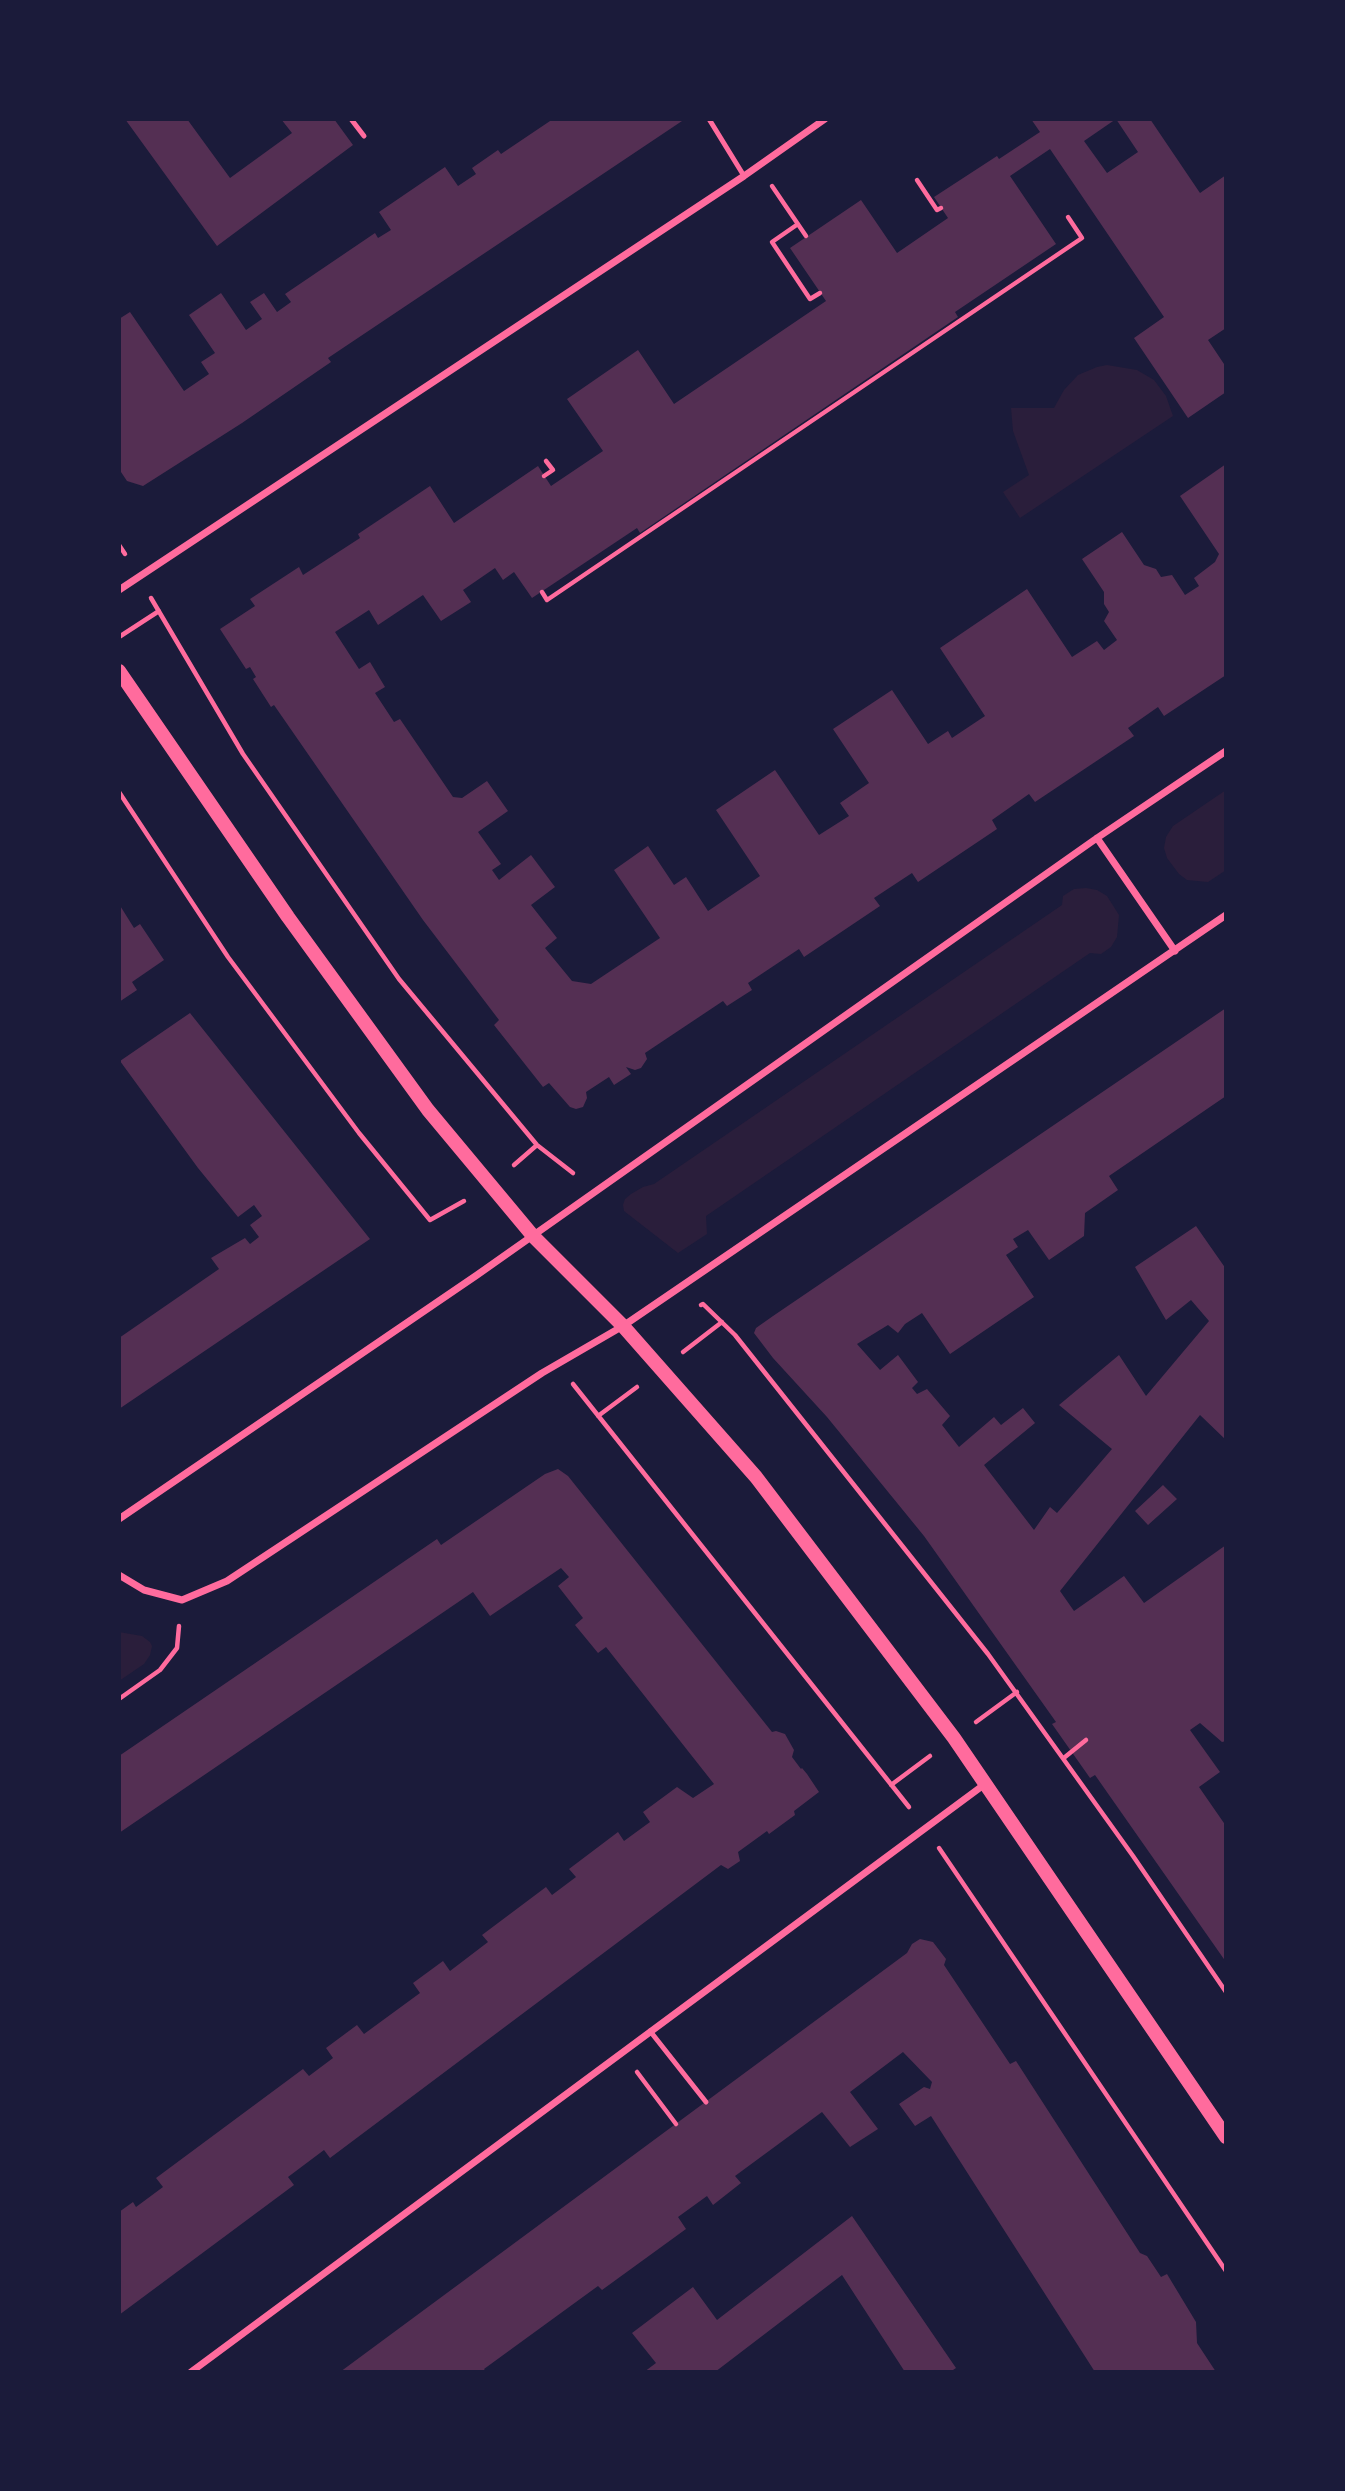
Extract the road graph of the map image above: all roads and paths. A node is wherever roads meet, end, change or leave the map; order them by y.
1 (351, 119) edge
2 (709, 119) edge
3 (825, 119) edge
4 (364, 136) dead end
5 (758, 165) junction
6 (744, 176) junction
7 (917, 180) dead end
8 (941, 208) dead end
9 (1068, 217) dead end
10 (798, 224) junction
11 (806, 236) dead end
12 (820, 293) dead end
13 (546, 461) dead end
14 (544, 476) dead end
15 (119, 545) edge
16 (138, 577) junction
17 (119, 590) edge
18 (542, 592) dead end
19 (159, 611) junction
20 (119, 637) edge
21 (119, 671) edge
22 (1226, 751) edge
23 (119, 792) edge
24 (1097, 838) junction
25 (1226, 915) edge
26 (1175, 951) junction
27 (573, 1173) dead end
28 (430, 1220) dead end
29 (533, 1236) junction
30 (703, 1304) dead end
31 (623, 1326) junction
32 (119, 1519) edge
33 (119, 1575) edge
34 (182, 1600) junction
35 (119, 1699) edge
36 (1086, 1740) dead end
37 (1065, 1758) junction
38 (986, 1783) junction
39 (1226, 1992) edge
40 (650, 2031) junction
41 (622, 2052) junction
42 (706, 2102) dead end
43 (676, 2124) dead end
44 (1226, 2137) edge
45 (191, 2372) edge

1 - 4 lane
2 - 6 lane
3 - 5 street
5 - 6 street
5 - 10 path
6 - 16 street
7 - 8 path
9 - 18 path
10 - 11 path
10 - 12 path
13 - 14 path
15 - 16 path
16 - 17 street
16 - 19 path
19 - 20 path
19 - 27 path
21 - 29 main road
22 - 24 street
23 - 28 path
24 - 26 street
24 - 29 street
25 - 26 street
26 - 31 street
29 - 31 main road
29 - 32 street
30 - 37 path
31 - 34 street
31 - 38 main road
33 - 34 street
34 - 35 path
36 - 37 path
37 - 39 path
38 - 40 street
38 - 44 main road
40 - 41 street
40 - 42 lane
41 - 43 path
41 - 45 street

